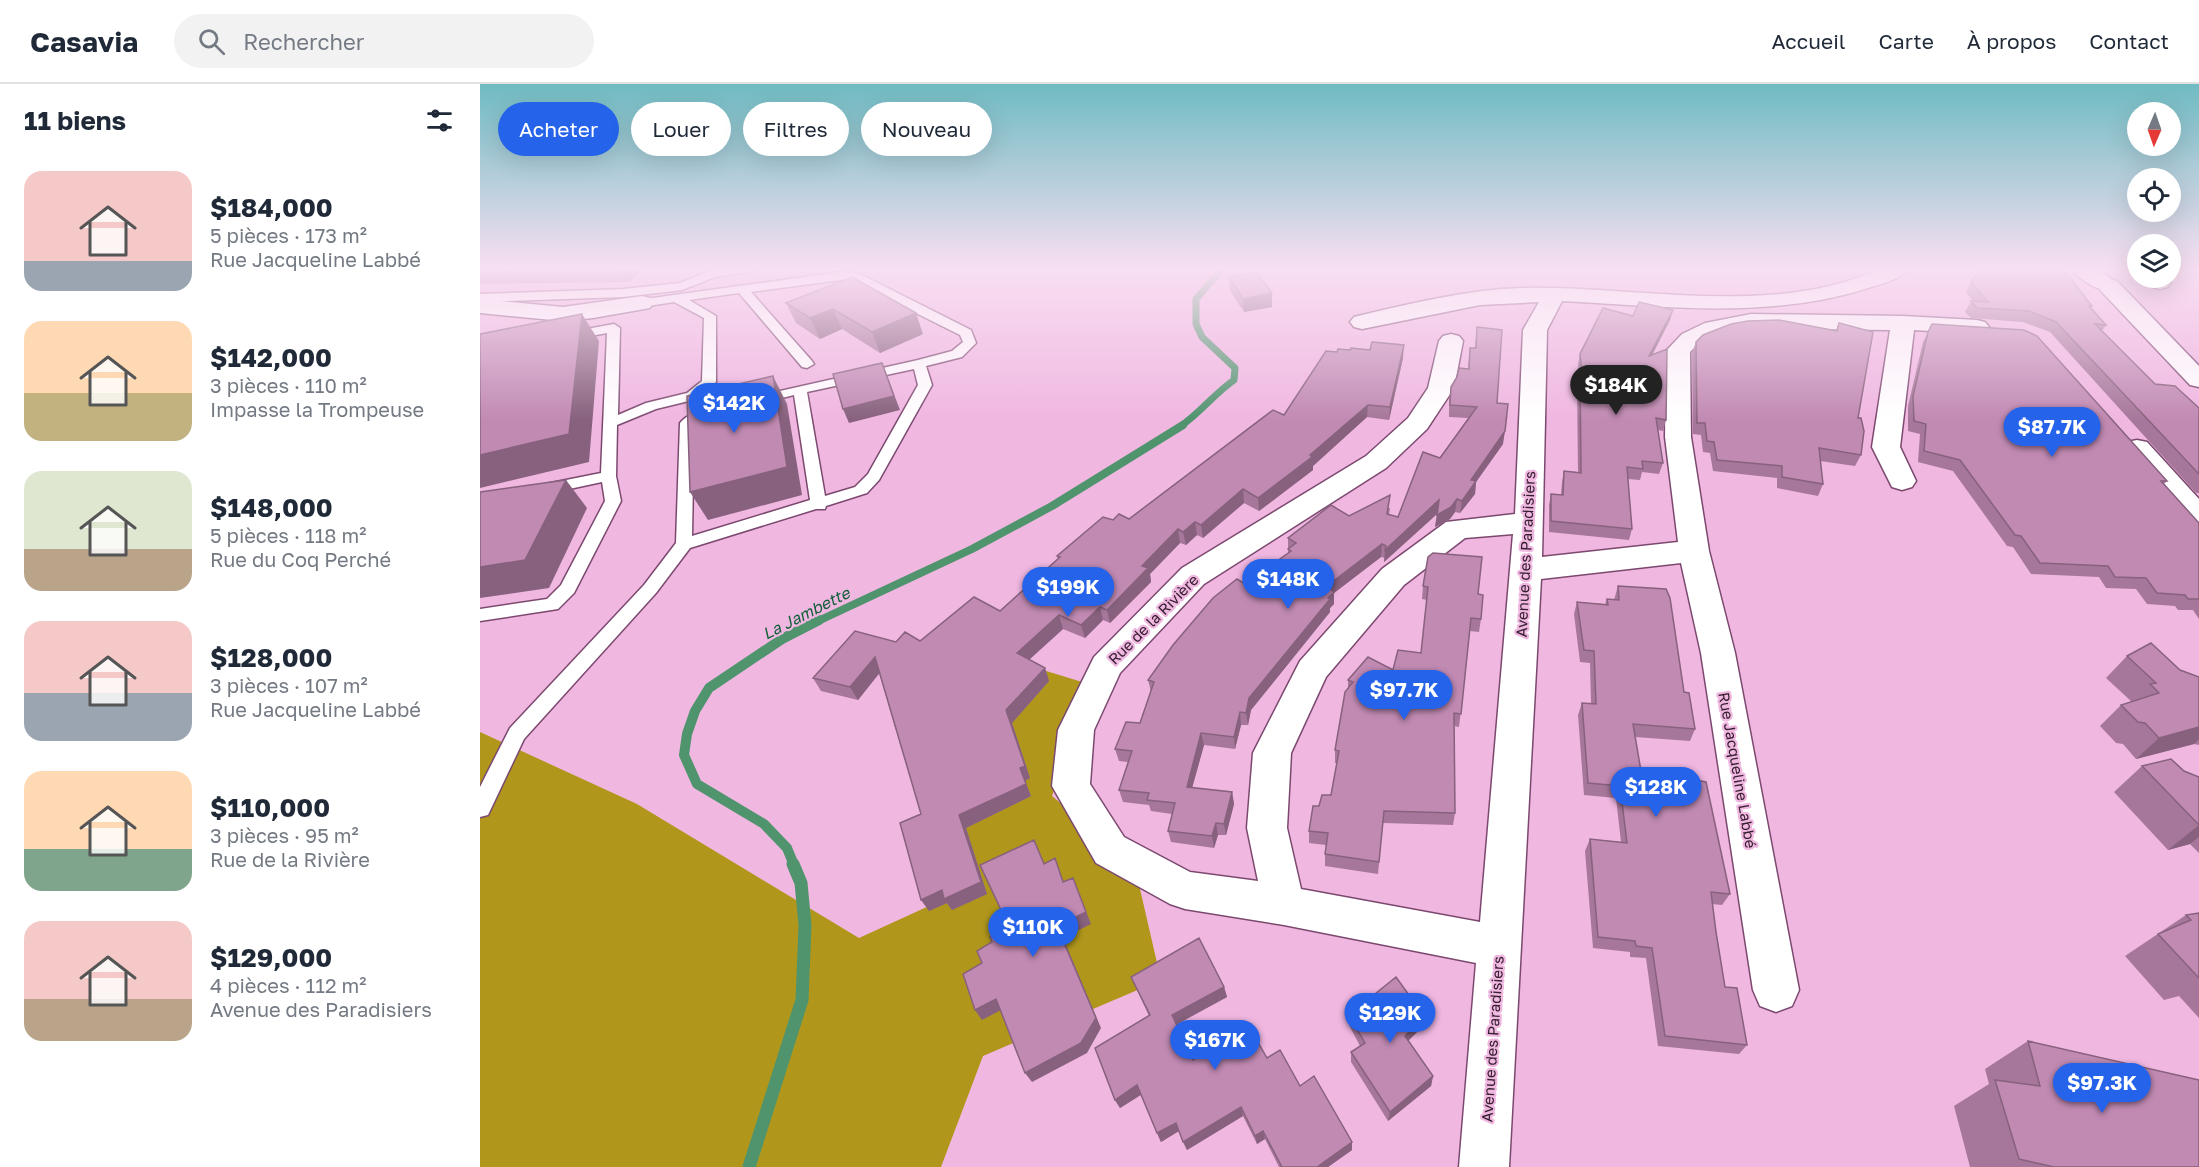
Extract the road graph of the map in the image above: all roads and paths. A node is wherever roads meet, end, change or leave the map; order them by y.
1 (710, 319) edge
2 (768, 319) edge
3 (938, 319) edge
4 (1380, 319) edge
5 (1541, 319) edge
6 (2145, 319) edge
7 (1362, 322) dead end
8 (1902, 323) junction
9 (2002, 329) edge
10 (558, 339) edge
11 (1451, 341) dead end
12 (807, 364) dead end
13 (919, 364) junction
14 (2199, 380) edge
15 (800, 389) junction
16 (747, 403) edge
17 (611, 404) junction
18 (651, 406) junction
19 (726, 409) edge
20 (610, 423) junction
21 (2121, 430) edge
22 (608, 476) junction
23 (1902, 481) dead end
24 (526, 493) edge
25 (819, 505) junction
26 (2199, 517) edge
27 (1529, 523) junction
28 (684, 544) junction
29 (1695, 551) junction
30 (1526, 570) junction
31 (485, 615) edge
32 (480, 631) edge
33 (480, 808) edge
34 (1284, 905) junction
35 (1499, 947) junction
36 (1776, 990) dead end
37 (1484, 1167) edge

1 - 18 lane
2 - 12 lane
3 - 13 lane
4 - 7 street
5 - 27 street, Avenue des Paradisiers
6 - 14 street
8 - 9 street
8 - 23 street
8 - 29 street, Rue Jacqueline Labbé
10 - 17 lane
11 - 34 street, Rue de la Rivière
13 - 15 lane
13 - 25 lane
15 - 16 lane
15 - 25 lane
17 - 18 lane
17 - 20 lane
18 - 20 lane
19 - 28 lane
20 - 22 lane
21 - 26 street
22 - 24 lane
22 - 31 lane
25 - 28 lane
27 - 30 street, Avenue des Paradisiers
27 - 34 street
28 - 33 lane
29 - 30 street
29 - 36 street, Rue Jacqueline Labbé
30 - 35 street, Avenue des Paradisiers
31 - 32 lane
34 - 35 street, Rue de la Rivière
35 - 37 street, Avenue des Paradisiers

